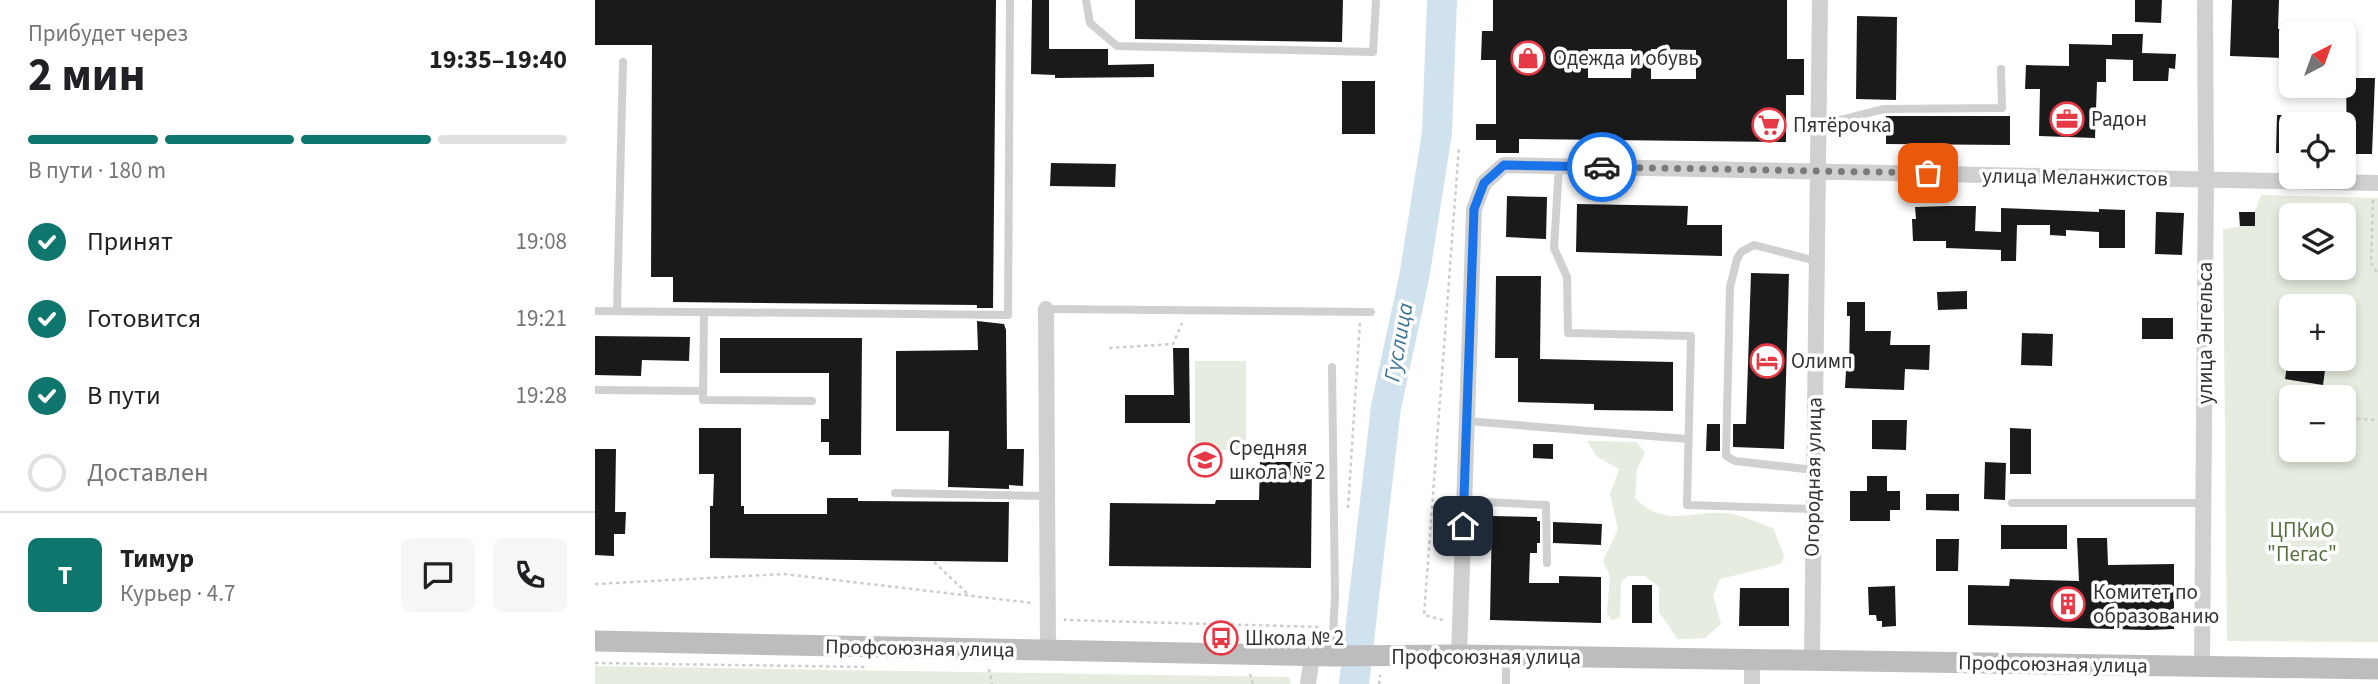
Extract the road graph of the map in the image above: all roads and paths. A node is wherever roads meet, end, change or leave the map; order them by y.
1 (1010, 0) edge
2 (1086, 0) edge
3 (1377, 0) edge
4 (1820, 0) edge
5 (2205, 0) edge
6 (623, 62) dead end
7 (2001, 69) dead end
8 (1817, 126) junction
9 (1459, 146) dead end
10 (1559, 166) junction
11 (1816, 171) junction
12 (2206, 181) junction
13 (2376, 183) edge
14 (1816, 261) junction
15 (2378, 274) edge
16 (1046, 309) joint
17 (617, 310) junction
18 (1187, 310) junction
19 (595, 311) edge
20 (704, 312) junction
21 (1366, 312) joint
22 (1109, 348) dead end
23 (1332, 367) dead end
24 (595, 390) edge
25 (703, 391) junction
26 (812, 401) dead end
27 (2356, 419) edge
28 (2378, 420) edge
29 (1467, 421) junction
30 (1688, 439) junction
31 (1814, 470) junction
32 (895, 493) dead end
33 (1047, 496) junction
34 (1464, 501) junction
35 (2012, 503) dead end
36 (2204, 503) junction
37 (1813, 509) junction
38 (1347, 517) dead end
39 (935, 562) dead end
40 (1547, 563) dead end
41 (595, 584) edge
42 (969, 596) junction
43 (1047, 604) junction
44 (1460, 625) junction
45 (1334, 628) junction
46 (595, 641) edge
47 (1048, 650) junction
48 (1459, 655) junction
49 (1506, 655) junction
50 (1327, 656) junction
51 (1752, 660) junction
52 (1812, 660) junction
53 (2202, 666) junction
54 (989, 668) dead end
55 (2378, 669) edge
56 (1248, 670) dead end
57 (2114, 675) edge
58 (992, 684) edge
59 (1253, 684) edge
60 (1308, 684) edge
61 (1506, 684) edge
62 (1752, 684) edge

1 - 20 lane
2 - 3 lane
4 - 8 street, Огородная улица
5 - 12 street, улица Энгельса
6 - 17 lane
7 - 8 lane
8 - 11 street, Огородная улица
9 - 44 path
10 - 11 street, улица Меланжистов
10 - 29 street, улица Меланжистов
10 - 30 lane
11 - 12 street, улица Меланжистов
11 - 14 street, Огородная улица
12 - 13 street, улица Меланжистов
12 - 36 street, улица Энгельса
13 - 15 path
14 - 31 street, Огородная улица
14 - 31 lane
16 - 18 lane
16 - 33 street
17 - 19 lane
17 - 20 lane
18 - 21 lane
18 - 22 path
20 - 25 lane
21 - 38 path
23 - 45 lane
24 - 25 lane
25 - 26 lane
27 - 28 path
29 - 30 lane
29 - 34 street
30 - 37 lane
31 - 37 street, Огородная улица
32 - 33 lane
33 - 43 street
34 - 40 lane
34 - 44 street
35 - 36 lane
36 - 53 street, улица Энгельса
37 - 52 street, Огородная улица
39 - 42 path
41 - 42 path
42 - 43 path
43 - 45 path
43 - 47 street
44 - 48 street
45 - 50 lane
46 - 47 main road, Профсоюзная улица
47 - 50 main road, Профсоюзная улица
48 - 49 main road, Профсоюзная улица
48 - 50 main road, Профсоюзная улица
49 - 51 main road, Профсоюзная улица
49 - 61 lane
50 - 60 street
51 - 52 main road, Профсоюзная улица
51 - 62 street
52 - 57 main road, Профсоюзная улица
53 - 55 main road, Профсоюзная улица
53 - 57 main road, Профсоюзная улица
54 - 58 path
56 - 59 path

